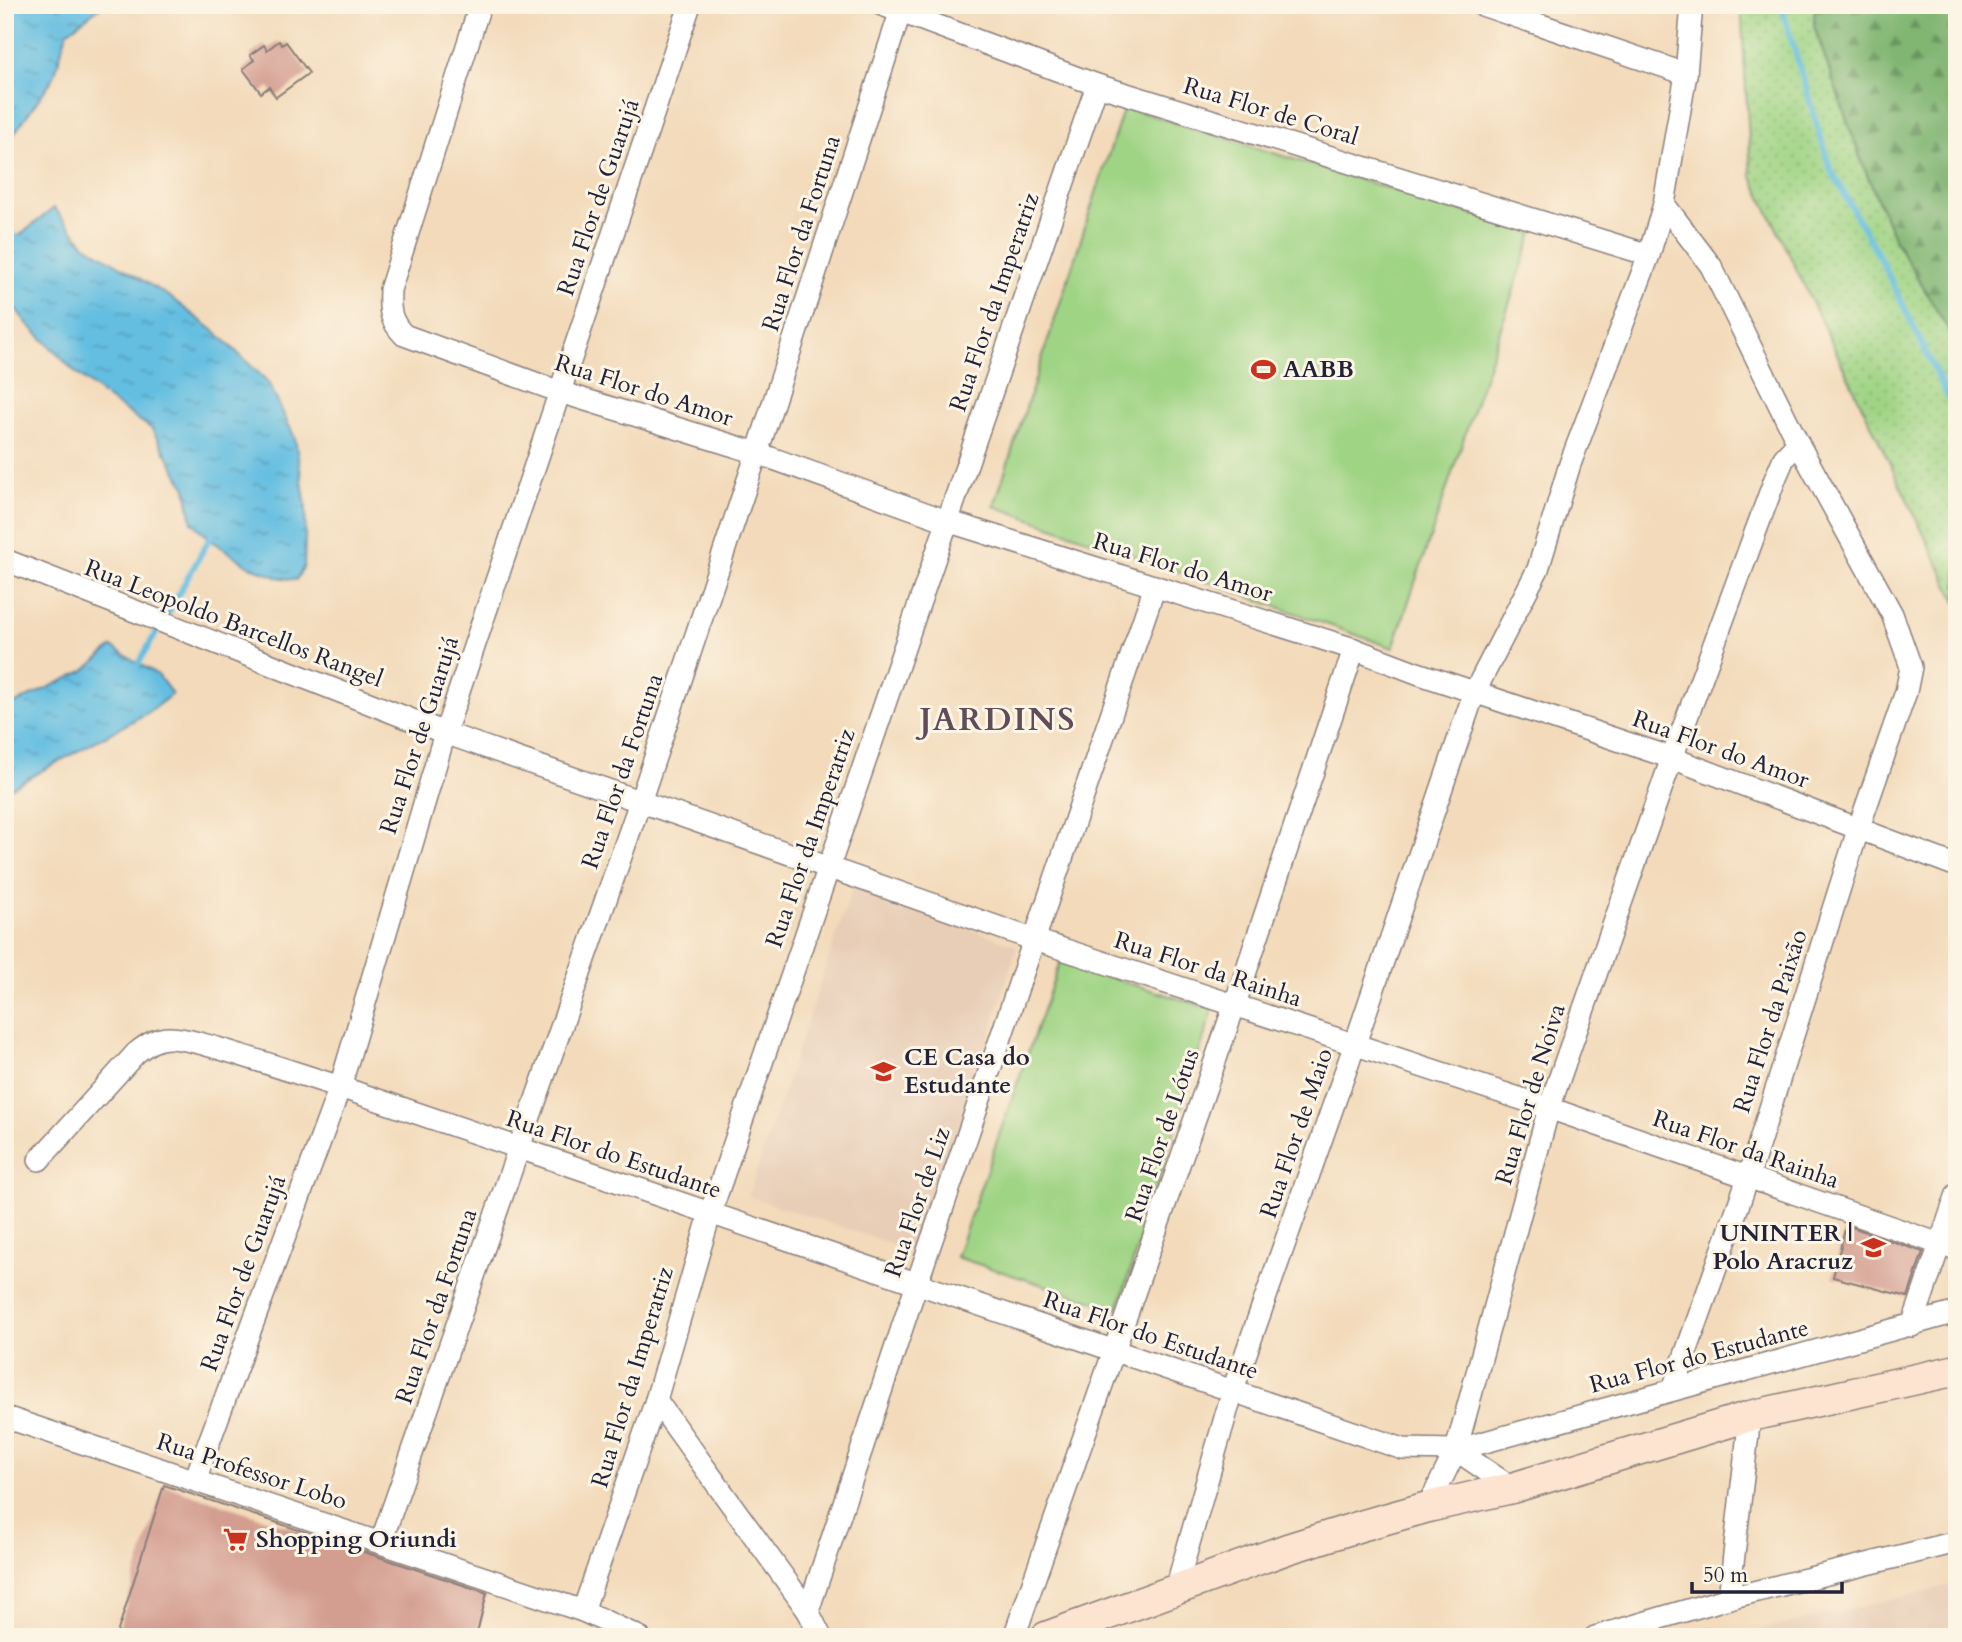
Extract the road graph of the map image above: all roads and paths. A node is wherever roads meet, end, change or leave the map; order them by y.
1 (480, 5) edge
2 (690, 5) edge
3 (1482, 5) edge
4 (1692, 5) edge
5 (891, 9) edge
6 (1686, 74) junction
7 (1097, 85) junction
8 (1664, 204) junction
9 (1649, 255) junction
10 (561, 391) junction
11 (1798, 443) junction
12 (757, 453) junction
13 (947, 521) junction
14 (5, 560) edge
15 (1155, 586) junction
16 (1354, 649) junction
17 (1474, 693) junction
18 (445, 733) junction
19 (1672, 758) junction
20 (640, 802) junction
21 (1859, 827) junction
22 (828, 866) junction
23 (1957, 866) edge
24 (1035, 940) junction
25 (1235, 1004) junction
26 (1355, 1044) junction
27 (340, 1087) junction
28 (1549, 1108) junction
29 (518, 1149) junction
30 (39, 1160) dead end
31 (1748, 1178) junction
32 (1957, 1194) edge
33 (710, 1214) junction
34 (1949, 1247) edge
35 (917, 1283) junction
36 (1957, 1312) edge
37 (1912, 1326) junction
38 (1114, 1352) junction
39 (1957, 1370) edge
40 (1673, 1389) junction
41 (1233, 1390) junction
42 (656, 1400) junction
43 (1750, 1416) junction
44 (5, 1417) edge
45 (1456, 1450) junction
46 (195, 1480) junction
47 (1512, 1488) junction
48 (1428, 1507) junction
49 (381, 1542) junction
50 (1957, 1542) edge
51 (1175, 1592) junction
52 (1729, 1598) junction
53 (583, 1611) junction
54 (808, 1611) junction
55 (639, 1637) edge
56 (821, 1637) edge
57 (1014, 1637) edge
58 (1046, 1637) edge
59 (1595, 1637) edge

1 - 10 street, Rua Flor do Amor
2 - 10 street, Rua Flor de Guarujá
3 - 6 street
4 - 6 street, Rua Flor de Maio
5 - 7 street, Rua Flor de Coral
5 - 12 street, Rua Flor da Fortuna
6 - 8 street, Rua Flor de Maio
7 - 9 street, Rua Flor de Coral
7 - 13 street, Rua Flor da Imperatriz
8 - 9 street, Rua Flor de Maio
8 - 11 street, Rua Flor da Paixão
9 - 17 street, Rua Flor de Maio
10 - 12 street, Rua Flor do Amor
10 - 18 street, Rua Flor de Guarujá
11 - 19 street, Rua Flor de Noiva
11 - 21 street, Rua Flor da Paixão
12 - 13 street, Rua Flor do Amor
12 - 20 street, Rua Flor da Fortuna
13 - 15 street, Rua Flor do Amor
13 - 22 street, Rua Flor da Imperatriz
14 - 18 street, Rua Leopoldo Barcellos Rangel
15 - 16 street, Rua Flor do Amor
15 - 24 street, Rua Flor de Liz
16 - 17 street, Rua Flor do Amor
16 - 25 street, Rua Flor de Lótus
17 - 19 street, Rua Flor do Amor
17 - 26 street, Rua Flor de Maio
18 - 20 street, Rua Flor da Rainha
18 - 27 street, Rua Flor de Guarujá
19 - 21 street, Rua Flor do Amor
19 - 28 street, Rua Flor de Noiva
20 - 22 street, Rua Flor da Rainha
20 - 29 street, Rua Flor da Fortuna
21 - 23 street, Rua Flor do Amor
21 - 31 street, Rua Flor da Paixão
22 - 24 street, Rua Flor da Rainha
22 - 33 street, Rua Flor da Imperatriz
24 - 25 street, Rua Flor da Rainha
24 - 35 street, Rua Flor de Liz
25 - 26 street, Rua Flor da Rainha
25 - 38 street, Rua Flor de Lótus
26 - 28 street, Rua Flor da Rainha
26 - 41 street, Rua Flor de Maio
27 - 29 street, Rua Flor do Estudante
27 - 30 street, Rua Flor do Estudante
27 - 46 street, Rua Flor de Guarujá
28 - 31 street, Rua Flor da Rainha
28 - 45 street, Rua Flor de Noiva
29 - 33 street, Rua Flor do Estudante
29 - 49 street, Rua Flor da Fortuna
31 - 34 street, Rua Flor da Rainha
31 - 40 street, Rua Flor da Paixão
32 - 34 street
33 - 35 street, Rua Flor do Estudante
33 - 42 street, Rua Flor da Imperatriz
34 - 37 street
35 - 38 street, Rua Flor do Estudante
35 - 54 street, Rua Flor de Liz
36 - 37 street, Rua Flor do Estudante
37 - 40 street, Rua Flor do Estudante
38 - 41 street, Rua Flor do Estudante
38 - 57 street, Rua Flor de Lótus
39 - 43 main road
40 - 45 street, Rua Flor do Estudante
41 - 45 street, Rua Flor do Estudante
41 - 51 street, Rua Flor de Maio
42 - 53 street, Rua Flor da Imperatriz
42 - 54 street
43 - 47 main road
43 - 52 street
44 - 46 street, Rua Professor Lobo
45 - 47 street
45 - 48 street, Rua Flor de Noiva
46 - 49 street, Rua Professor Lobo
47 - 48 main road
48 - 51 main road
49 - 53 street, Rua Professor Lobo
50 - 52 street
51 - 58 main road
52 - 59 street
53 - 55 street, Rua Professor Lobo
54 - 56 street

